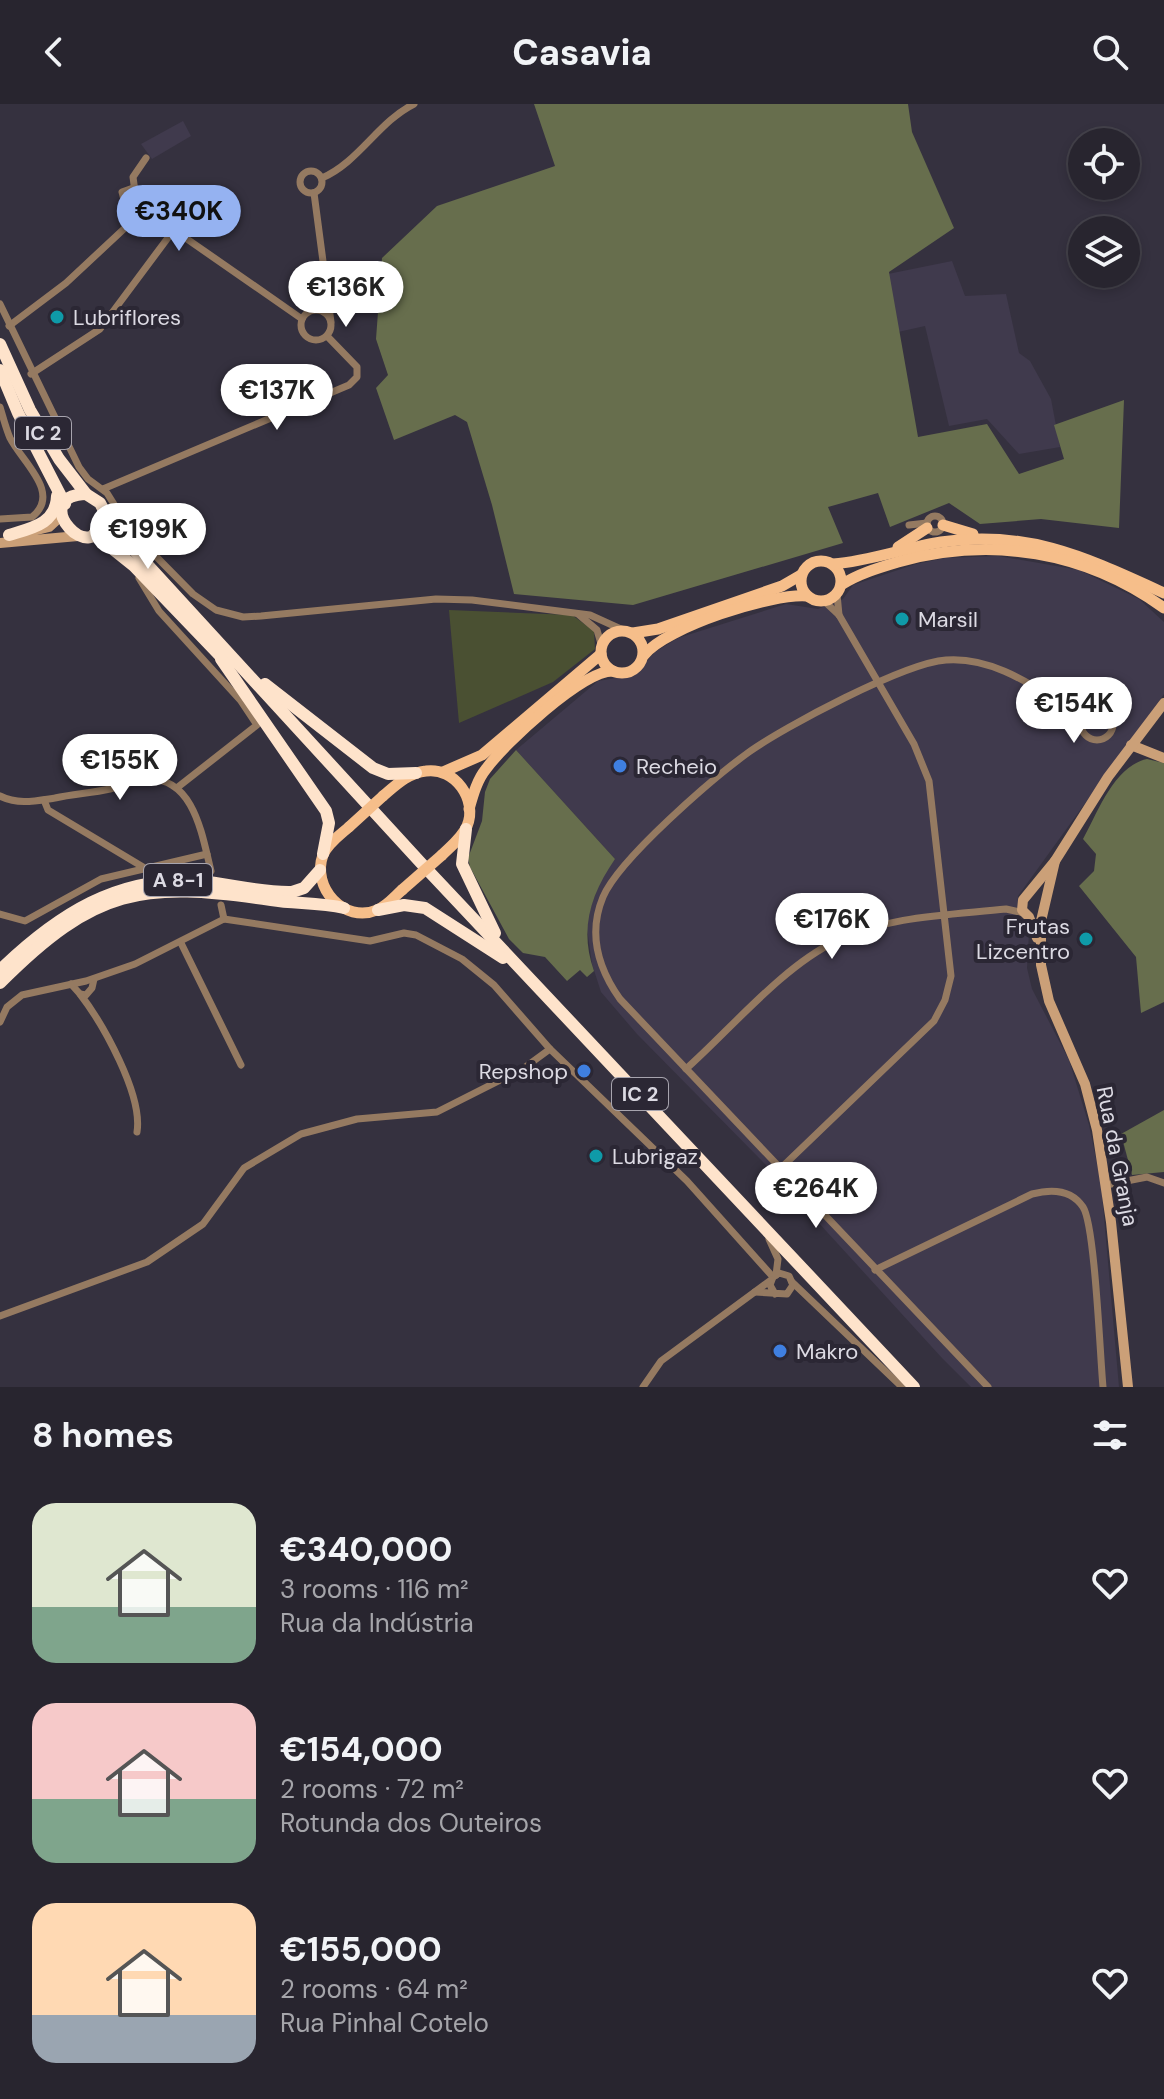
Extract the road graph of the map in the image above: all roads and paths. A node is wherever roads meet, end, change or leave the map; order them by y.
1 (414, 104) edge
2 (146, 158) dead end
3 (322, 178) junction
4 (133, 188) junction
5 (314, 193) junction
6 (173, 231) junction
7 (325, 292) junction
8 (0, 304) edge
9 (314, 310) junction
10 (302, 319) junction
11 (331, 322) junction
12 (9, 326) junction
13 (327, 336) junction
14 (0, 344) edge
15 (0, 370) edge
16 (31, 374) junction
17 (0, 407) edge
18 (56, 481) junction
19 (103, 489) junction
20 (86, 494) junction
21 (64, 509) junction
22 (104, 515) junction
23 (0, 519) edge
24 (909, 525) dead end
25 (927, 525) junction
26 (943, 525) junction
27 (94, 534) junction
28 (78, 536) junction
29 (3, 538) edge
30 (1001, 539) junction
31 (876, 559) junction
32 (833, 564) junction
33 (134, 566) junction
34 (801, 575) junction
35 (839, 590) junction
36 (1164, 593) edge
37 (807, 596) junction
38 (824, 601) junction
39 (1164, 608) edge
40 (576, 613) junction
41 (194, 615) junction
42 (839, 615) junction
43 (628, 632) junction
44 (212, 647) junction
45 (602, 650) junction
46 (644, 655) junction
47 (613, 671) junction
48 (878, 683) junction
49 (1164, 703) edge
50 (1083, 716) junction
51 (1131, 745) junction
52 (1164, 758) edge
53 (443, 772) junction
54 (416, 773) junction
55 (178, 787) junction
56 (0, 796) edge
57 (44, 800) junction
58 (469, 809) junction
59 (466, 829) junction
60 (207, 854) junction
61 (323, 854) junction
62 (1055, 861) junction
63 (143, 867) junction
64 (320, 870) junction
65 (211, 871) dead end
66 (1026, 898) junction
67 (221, 905) dead end
68 (344, 908) junction
69 (1006, 909) junction
70 (1043, 909) junction
71 (378, 910) junction
72 (0, 914) edge
73 (1026, 915) junction
74 (945, 916) junction
75 (224, 919) junction
76 (1038, 940) junction
77 (181, 943) junction
78 (504, 950) junction
79 (513, 966) junction
80 (0, 970) edge
81 (94, 979) junction
82 (0, 983) edge
83 (71, 984) junction
84 (91, 991) junction
85 (80, 994) junction
86 (92, 1009) junction
87 (0, 1022) edge
88 (550, 1049) junction
89 (241, 1065) dead end
90 (686, 1069) junction
91 (137, 1132) dead end
92 (780, 1169) junction
93 (1164, 1183) edge
94 (1106, 1185) junction
95 (769, 1239) junction
96 (875, 1270) junction
97 (773, 1277) junction
98 (792, 1282) junction
99 (753, 1292) junction
100 (790, 1292) junction
101 (804, 1292) junction
102 (775, 1294) junction
103 (0, 1316) edge
104 (643, 1387) edge
105 (904, 1387) edge
106 (914, 1387) edge
107 (988, 1387) edge
108 (1103, 1387) edge
109 (1128, 1387) edge

1 - 3 street
2 - 4 street
3 - 5 street
3 - 5 street
4 - 6 street
4 - 12 street
5 - 7 street
6 - 10 street
6 - 16 street
7 - 9 street
7 - 11 street
8 - 12 street
9 - 10 street
9 - 11 street
10 - 13 street
11 - 13 street
12 - 16 street
13 - 19 street
14 - 20 highway, IC 2
15 - 18 highway, IC 2
16 - 19 street
17 - 23 street
18 - 21 highway, IC 2
18 - 29 highway
19 - 40 street
20 - 21 highway
20 - 22 highway, IC 2
21 - 28 highway, IC 2
21 - 29 main road
22 - 27 highway
22 - 41 highway, IC 2
24 - 25 street
25 - 26 street
25 - 26 street
25 - 31 main road
26 - 30 main road
27 - 28 highway
27 - 33 highway, IC 2
28 - 29 main road
30 - 31 main road
30 - 36 main road
31 - 32 main road
32 - 34 main road
32 - 35 main road
33 - 44 highway, IC 2
33 - 55 street
34 - 37 main road
34 - 43 main road
35 - 38 main road
35 - 39 main road
35 - 42 street
37 - 38 main road
37 - 46 main road
38 - 42 street
40 - 43 street
40 - 45 street
41 - 54 highway
41 - 78 highway, IC 2
42 - 48 street
43 - 45 main road
43 - 46 main road
44 - 61 highway
44 - 79 highway, IC 2
45 - 47 main road
45 - 53 main road
46 - 47 main road
47 - 58 main road
48 - 50 street
48 - 74 street
48 - 90 street
49 - 51 main road, Rua da Granja
50 - 50 street
51 - 52 main road
51 - 62 main road, Rua da Granja
53 - 54 main road
53 - 58 main road
54 - 61 main road, bridge
55 - 57 street
55 - 60 street
56 - 57 street
57 - 63 street
58 - 59 main road
59 - 71 main road, bridge
59 - 78 highway
60 - 63 street
60 - 65 street
61 - 64 main road
62 - 66 main road, Rua da Granja
62 - 70 main road, Rua da Granja
63 - 72 street
64 - 68 main road
64 - 80 highway, A 8-1
66 - 69 street
66 - 70 main road
66 - 73 main road, Rua da Granja
67 - 75 street
68 - 71 main road
68 - 82 highway, A 8-1
69 - 73 street
69 - 74 street
70 - 73 main road
70 - 76 main road, Rua da Granja
71 - 79 highway
73 - 76 main road, Rua da Granja
74 - 90 street
74 - 92 street
75 - 77 street
75 - 88 street
76 - 94 main road, Rua da Granja
77 - 81 street
77 - 89 street
78 - 106 highway, IC 2
79 - 95 highway, IC 2
81 - 83 street
81 - 84 street
83 - 85 street
83 - 87 street
84 - 85 street
84 - 86 street
85 - 86 street
86 - 91 street
88 - 97 street
88 - 103 street
90 - 92 street
92 - 96 street
93 - 94 street
94 - 109 main road, Rua da Granja
95 - 97 street
95 - 105 highway, IC 2
96 - 107 street
96 - 108 street
97 - 98 street
97 - 99 street
97 - 102 street
98 - 100 street
98 - 101 street
99 - 102 street
99 - 104 street
100 - 101 street
100 - 102 street
101 - 105 street

